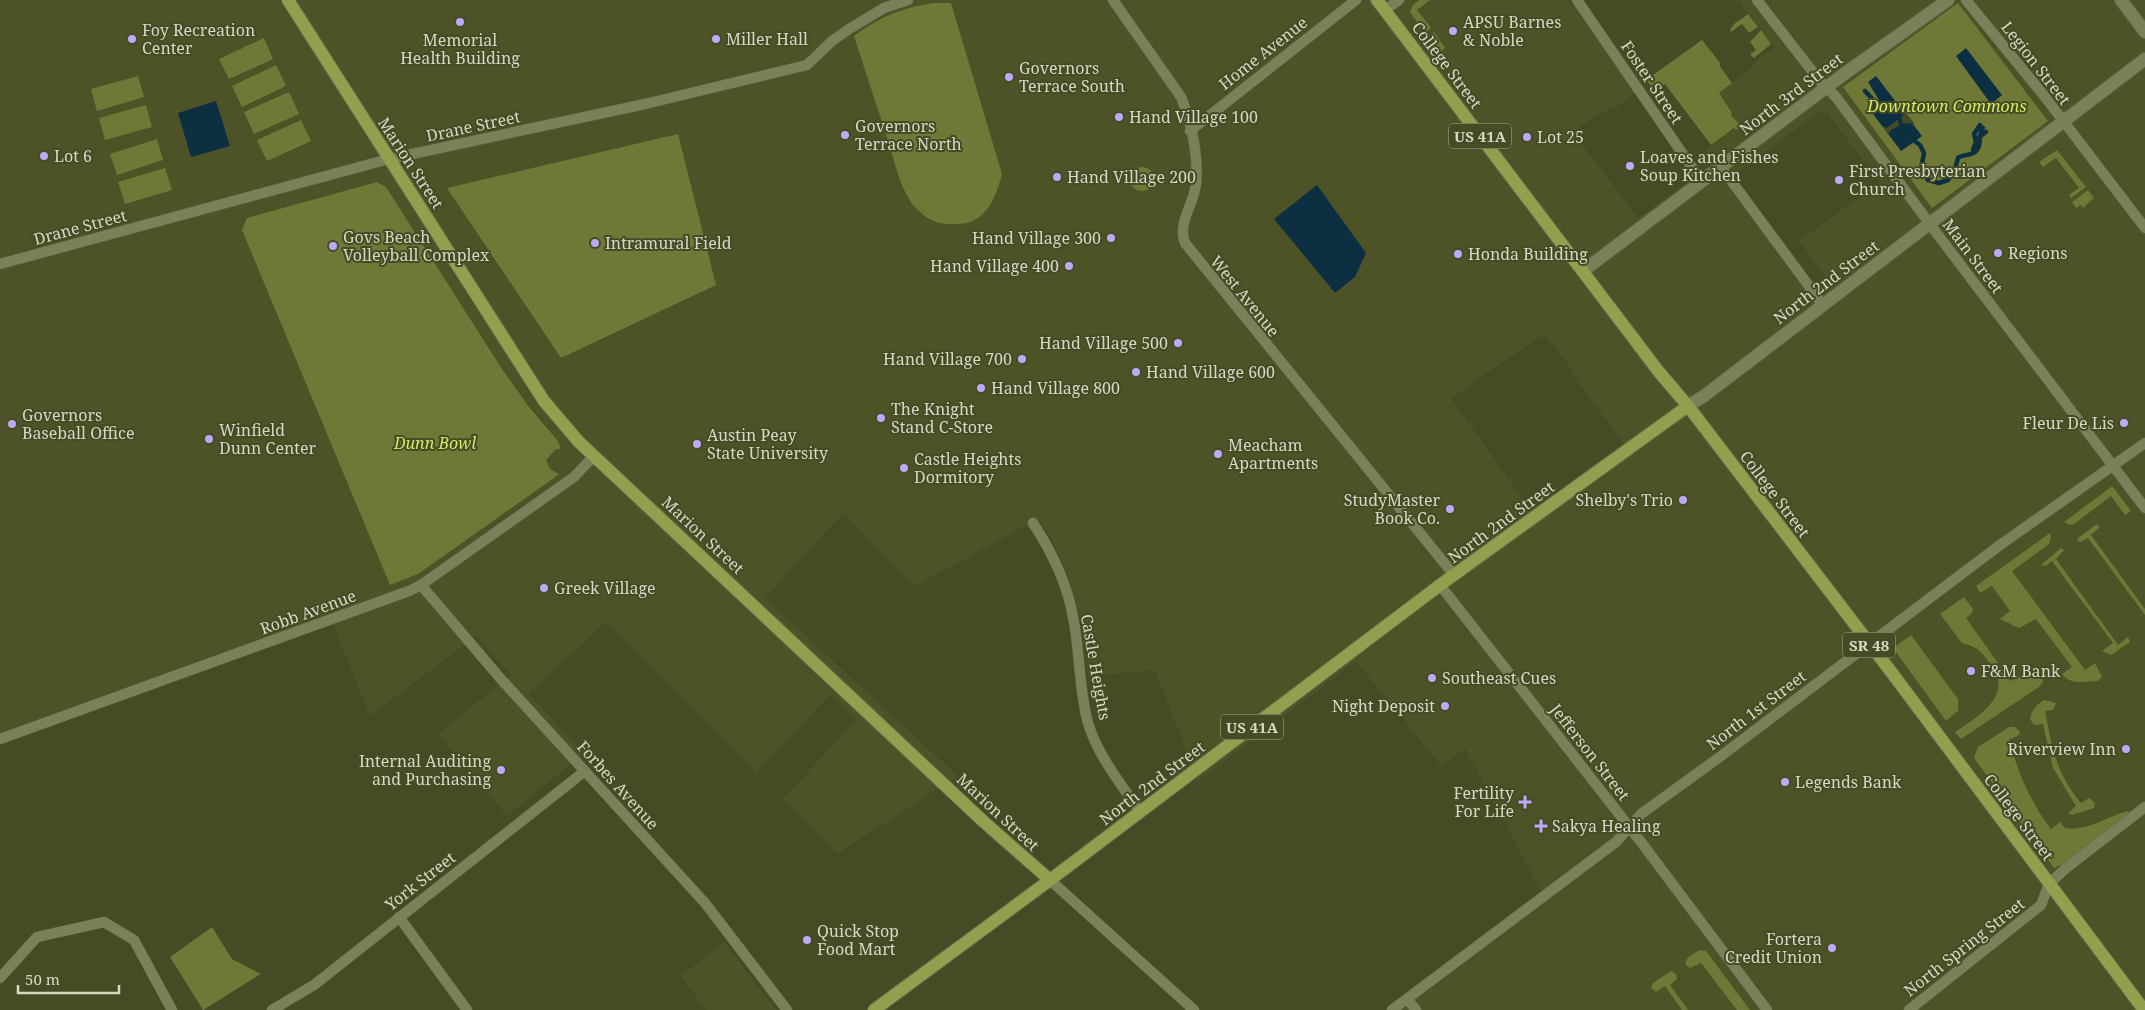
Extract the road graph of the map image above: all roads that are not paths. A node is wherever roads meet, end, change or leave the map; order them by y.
1 (288, 0) edge
2 (908, 0) edge
3 (1113, 0) edge
4 (1356, 0) edge
5 (1399, 0) edge
6 (1577, 0) edge
7 (1757, 0) edge
8 (1948, 0) edge
9 (1966, 0) edge
10 (2121, 0) edge
11 (1381, 5) edge
12 (2145, 32) edge
13 (2145, 59) edge
14 (1827, 88) junction
15 (2063, 122) junction
16 (1190, 130) junction
17 (389, 159) junction
18 (1721, 167) junction
19 (1702, 182) junction
20 (1929, 224) junction
21 (2145, 228) edge
22 (0, 264) edge
23 (1583, 271) junction
24 (1823, 305) junction
25 (1688, 406) junction
26 (2145, 443) edge
27 (594, 456) junction
28 (2113, 466) junction
29 (2145, 508) edge
30 (1033, 523) dead end
31 (1454, 575) junction
32 (421, 585) junction
33 (1440, 585) junction
34 (1868, 644) junction
35 (0, 739) edge
36 (585, 771) junction
37 (2145, 807) edge
38 (1140, 812) junction
39 (1629, 826) junction
40 (1050, 880) junction
41 (2049, 884) junction
42 (399, 917) junction
43 (0, 978) edge
44 (1407, 999) junction
45 (172, 1010) edge
46 (272, 1010) edge
47 (467, 1010) edge
48 (787, 1010) edge
49 (874, 1010) edge
50 (1194, 1010) edge
51 (1392, 1010) edge
52 (1416, 1010) edge
53 (1767, 1010) edge
54 (1909, 1010) edge
55 (2144, 1010) edge

1 - 17 main road, Marion Street
2 - 17 street, Drane Street
3 - 16 street, West Avenue
4 - 16 street, Home Avenue
5 - 11 street
6 - 19 street, Foster Street
7 - 14 street, Main Street
8 - 14 main road, North 3rd Street
9 - 15 street, Legion Street
10 - 12 main road
11 - 23 main road, College Street / US 41A
13 - 15 main road, North 2nd Street
14 - 18 main road, North 3rd Street
14 - 20 street, Main Street
15 - 20 main road, North 2nd Street
15 - 21 street, Legion Street
16 - 31 street, West Avenue
17 - 22 street, Drane Street
17 - 27 main road, Marion Street
18 - 19 main road, North 3rd Street
18 - 24 street
19 - 23 main road, North 3rd Street
20 - 24 main road, North 2nd Street
20 - 28 street, Main Street
23 - 25 main road, College Street / US 41A
24 - 25 main road, North 2nd Street
25 - 31 main road, North 2nd Street / US 41A
25 - 34 main road, College Street / SR 48
26 - 28 street, North 1st Street
27 - 32 street, Robb Avenue
27 - 40 main road, Marion Street
28 - 29 street, Main Street
28 - 34 street, North 1st Street
30 - 38 street, Castle Heights
31 - 33 main road, North 2nd Street / US 41A
32 - 35 street, Robb Avenue
32 - 36 street, Forbes Avenue
33 - 38 main road, North 2nd Street / US 41A
33 - 39 street, Jefferson Street
34 - 39 street, North 1st Street
34 - 41 main road, College Street / SR 48
36 - 42 street, York Street
36 - 48 street, Forbes Avenue
37 - 41 street, North Spring Street
38 - 40 main road, North 2nd Street / US 41A
39 - 44 street, North 1st Street
39 - 53 street, Jefferson Street
40 - 49 main road, North 2nd Street / US 41A
40 - 50 street, Marion Street
41 - 54 street, North Spring Street
41 - 55 main road, College Street / SR 48
42 - 46 street, York Street
42 - 47 street
43 - 45 street
44 - 51 street, North 1st Street
44 - 52 street

